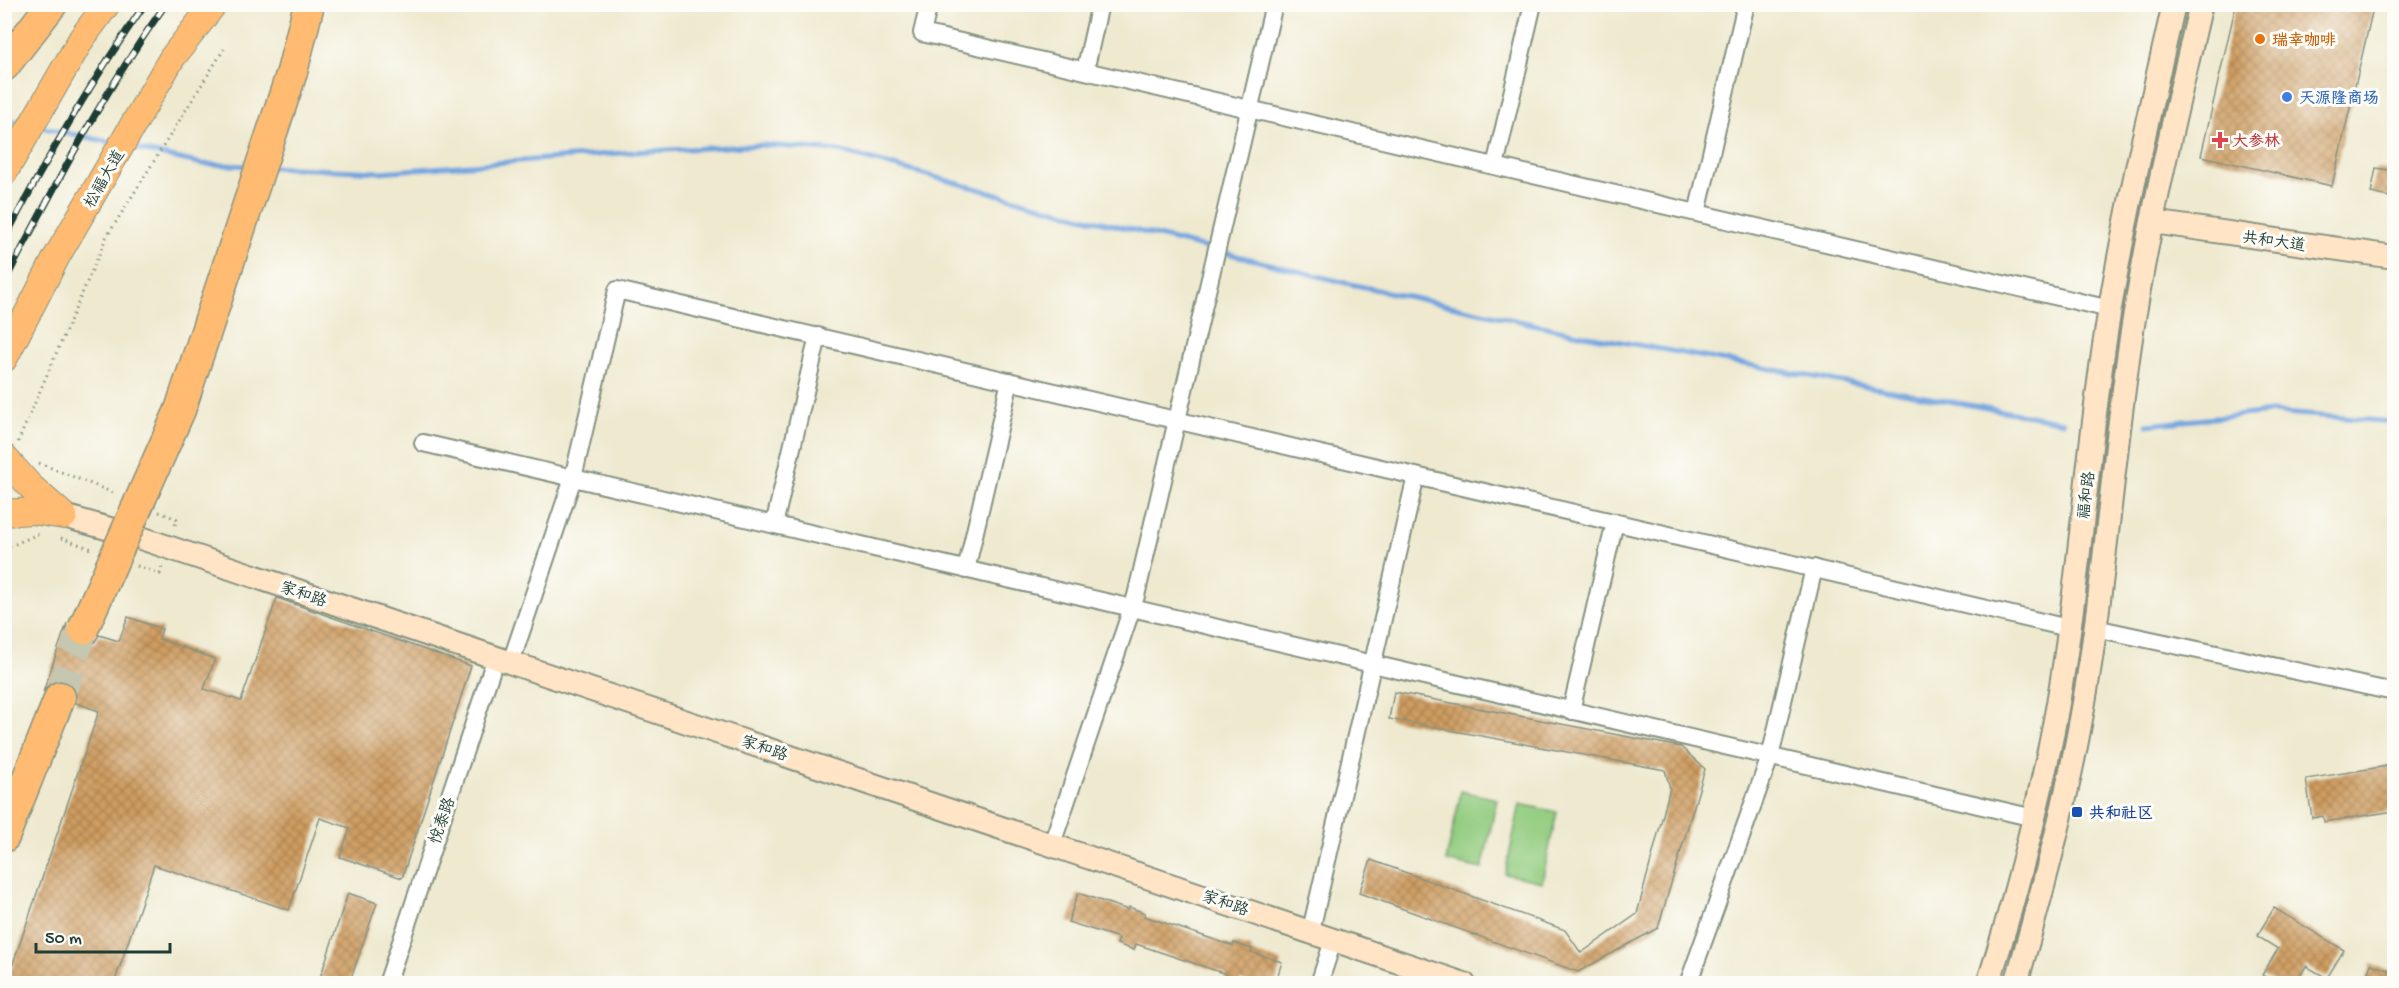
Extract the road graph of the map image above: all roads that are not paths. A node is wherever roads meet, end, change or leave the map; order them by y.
1 (107, 4) edge
2 (214, 4) edge
3 (309, 4) edge
4 (929, 4) edge
5 (1100, 4) edge
6 (1274, 4) edge
7 (1533, 4) edge
8 (1746, 4) edge
9 (2174, 4) edge
10 (2201, 4) edge
11 (45, 14) edge
12 (4, 66) edge
13 (1085, 71) junction
14 (1249, 109) junction
15 (1495, 166) junction
16 (4, 173) edge
17 (1697, 213) junction
18 (2153, 222) junction
19 (2394, 257) edge
20 (2110, 309) junction
21 (818, 336) junction
22 (4, 358) edge
23 (1010, 381) junction
24 (1177, 420) junction
25 (423, 443) dead end
26 (9, 455) edge
27 (1416, 476) junction
28 (573, 478) junction
29 (4, 513) edge
30 (1615, 522) junction
31 (774, 525) junction
32 (59, 526) junction
33 (1814, 568) junction
34 (966, 570) junction
35 (1132, 608) junction
36 (2068, 628) junction
37 (2095, 628) junction
38 (83, 629) tunnel mouth
39 (504, 660) junction
40 (1373, 664) junction
41 (2394, 692) edge
42 (60, 697) tunnel mouth
43 (1571, 711) junction
44 (1770, 757) junction
45 (2034, 818) junction
46 (4, 837) edge
47 (1052, 844) junction
48 (1311, 930) junction
49 (1334, 938) junction
50 (387, 984) edge
51 (1319, 984) edge
52 (1464, 984) edge
53 (1688, 984) edge
54 (1988, 984) edge
55 (2016, 984) edge

1 - 16 main road
2 - 22 main road, 松福大道
3 - 38 highway, bridge
4 - 13 street
5 - 13 street
6 - 14 street
7 - 15 street
8 - 17 street
9 - 20 main road, 福和路
10 - 18 main road, 福和路
11 - 12 highway
13 - 14 street
14 - 15 street
14 - 24 street
15 - 17 street
17 - 20 street
18 - 19 main road, 共和大道
18 - 37 main road, 福和路
20 - 36 main road, 福和路
21 - 23 street
21 - 28 street, 悦泰路
21 - 31 street
23 - 24 street
23 - 34 street
24 - 27 street
24 - 35 street
25 - 28 street
26 - 32 main road
27 - 30 street
27 - 40 street
28 - 31 street
28 - 39 street, 悦泰路
29 - 32 main road
30 - 33 street
30 - 43 street
31 - 34 street
32 - 39 main road, 家和路
33 - 36 street
33 - 44 street
34 - 35 street
35 - 40 street
35 - 47 street
36 - 45 main road, 福和路
37 - 41 street
37 - 55 main road, 福和路
39 - 47 main road, 家和路
39 - 50 street, 悦泰路
40 - 43 street
40 - 48 street
42 - 46 highway
43 - 44 street
44 - 45 street
44 - 53 street
45 - 54 main road, 福和路
47 - 48 main road, 家和路
48 - 49 main road, 家和路
49 - 51 street
49 - 52 main road, 家和路

